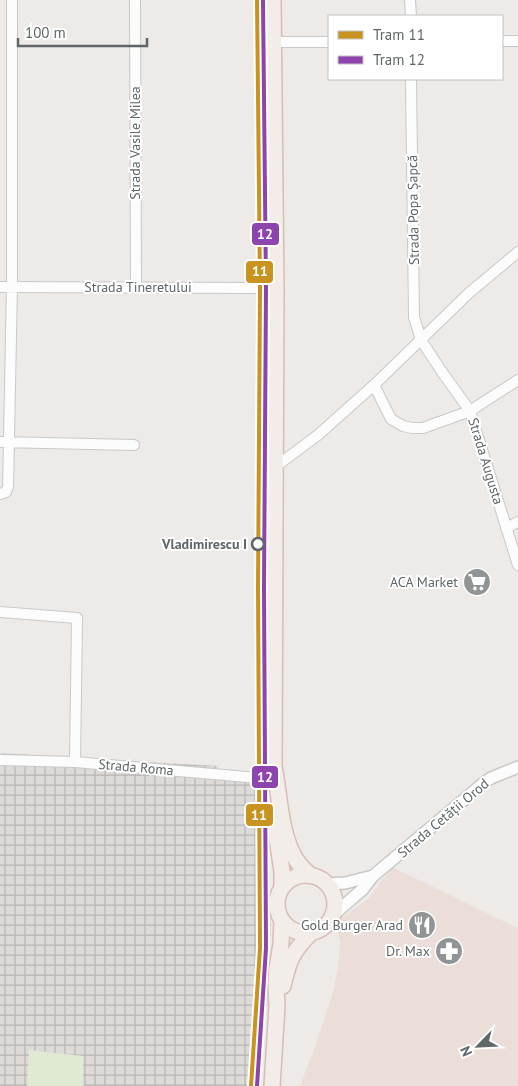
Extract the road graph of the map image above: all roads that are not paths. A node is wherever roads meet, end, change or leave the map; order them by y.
1 (12, 0) edge
2 (135, 0) edge
3 (273, 0) edge
4 (410, 0) edge
5 (410, 15) edge
6 (503, 41) edge
7 (518, 41) edge
8 (273, 42) junction
9 (328, 42) edge
10 (411, 80) edge
11 (518, 252) edge
12 (12, 286) junction
13 (0, 287) edge
14 (136, 287) junction
15 (276, 288) junction
16 (421, 340) junction
17 (518, 380) edge
18 (374, 385) junction
19 (470, 411) junction
20 (4, 442) edge
21 (134, 445) dead end
22 (275, 467) junction
23 (0, 494) edge
24 (518, 522) edge
25 (506, 528) junction
26 (518, 565) edge
27 (0, 612) edge
28 (0, 760) edge
29 (75, 762) junction
30 (518, 768) edge
31 (272, 773) junction
32 (311, 876) junction
33 (373, 876) junction
34 (327, 884) junction
35 (282, 887) junction
36 (333, 915) junction
37 (282, 920) junction
38 (311, 933) junction
39 (277, 1006) junction
40 (272, 1086) edge

1 - 12 street
2 - 14 street, Strada Vasile Milea
3 - 8 main road
4 - 5 street
6 - 7 street
8 - 9 street
8 - 15 main road
10 - 16 street, Strada Popa Șapcă
11 - 16 street
12 - 13 street, Strada Tineretului
12 - 14 street, Strada Tineretului
12 - 20 street
14 - 15 street, Strada Tineretului
15 - 22 main road
16 - 18 street
16 - 19 street, Strada Augusta
17 - 19 street
18 - 19 street
18 - 22 street
19 - 25 street, Strada Augusta
20 - 21 street
20 - 23 street
22 - 31 main road
24 - 25 street
25 - 26 street, Strada Augusta
27 - 29 street
28 - 29 street, Strada Roma
29 - 31 street, Strada Roma
30 - 33 street, Strada Cetății Orod
31 - 32 main road
31 - 35 main road
32 - 34 main road
32 - 35 main road
33 - 34 street, Strada Cetății Orod
33 - 36 street, Strada Cetății Orod
34 - 36 main road
35 - 37 main road
36 - 38 main road
37 - 38 main road
37 - 39 main road
38 - 39 main road
39 - 40 main road

